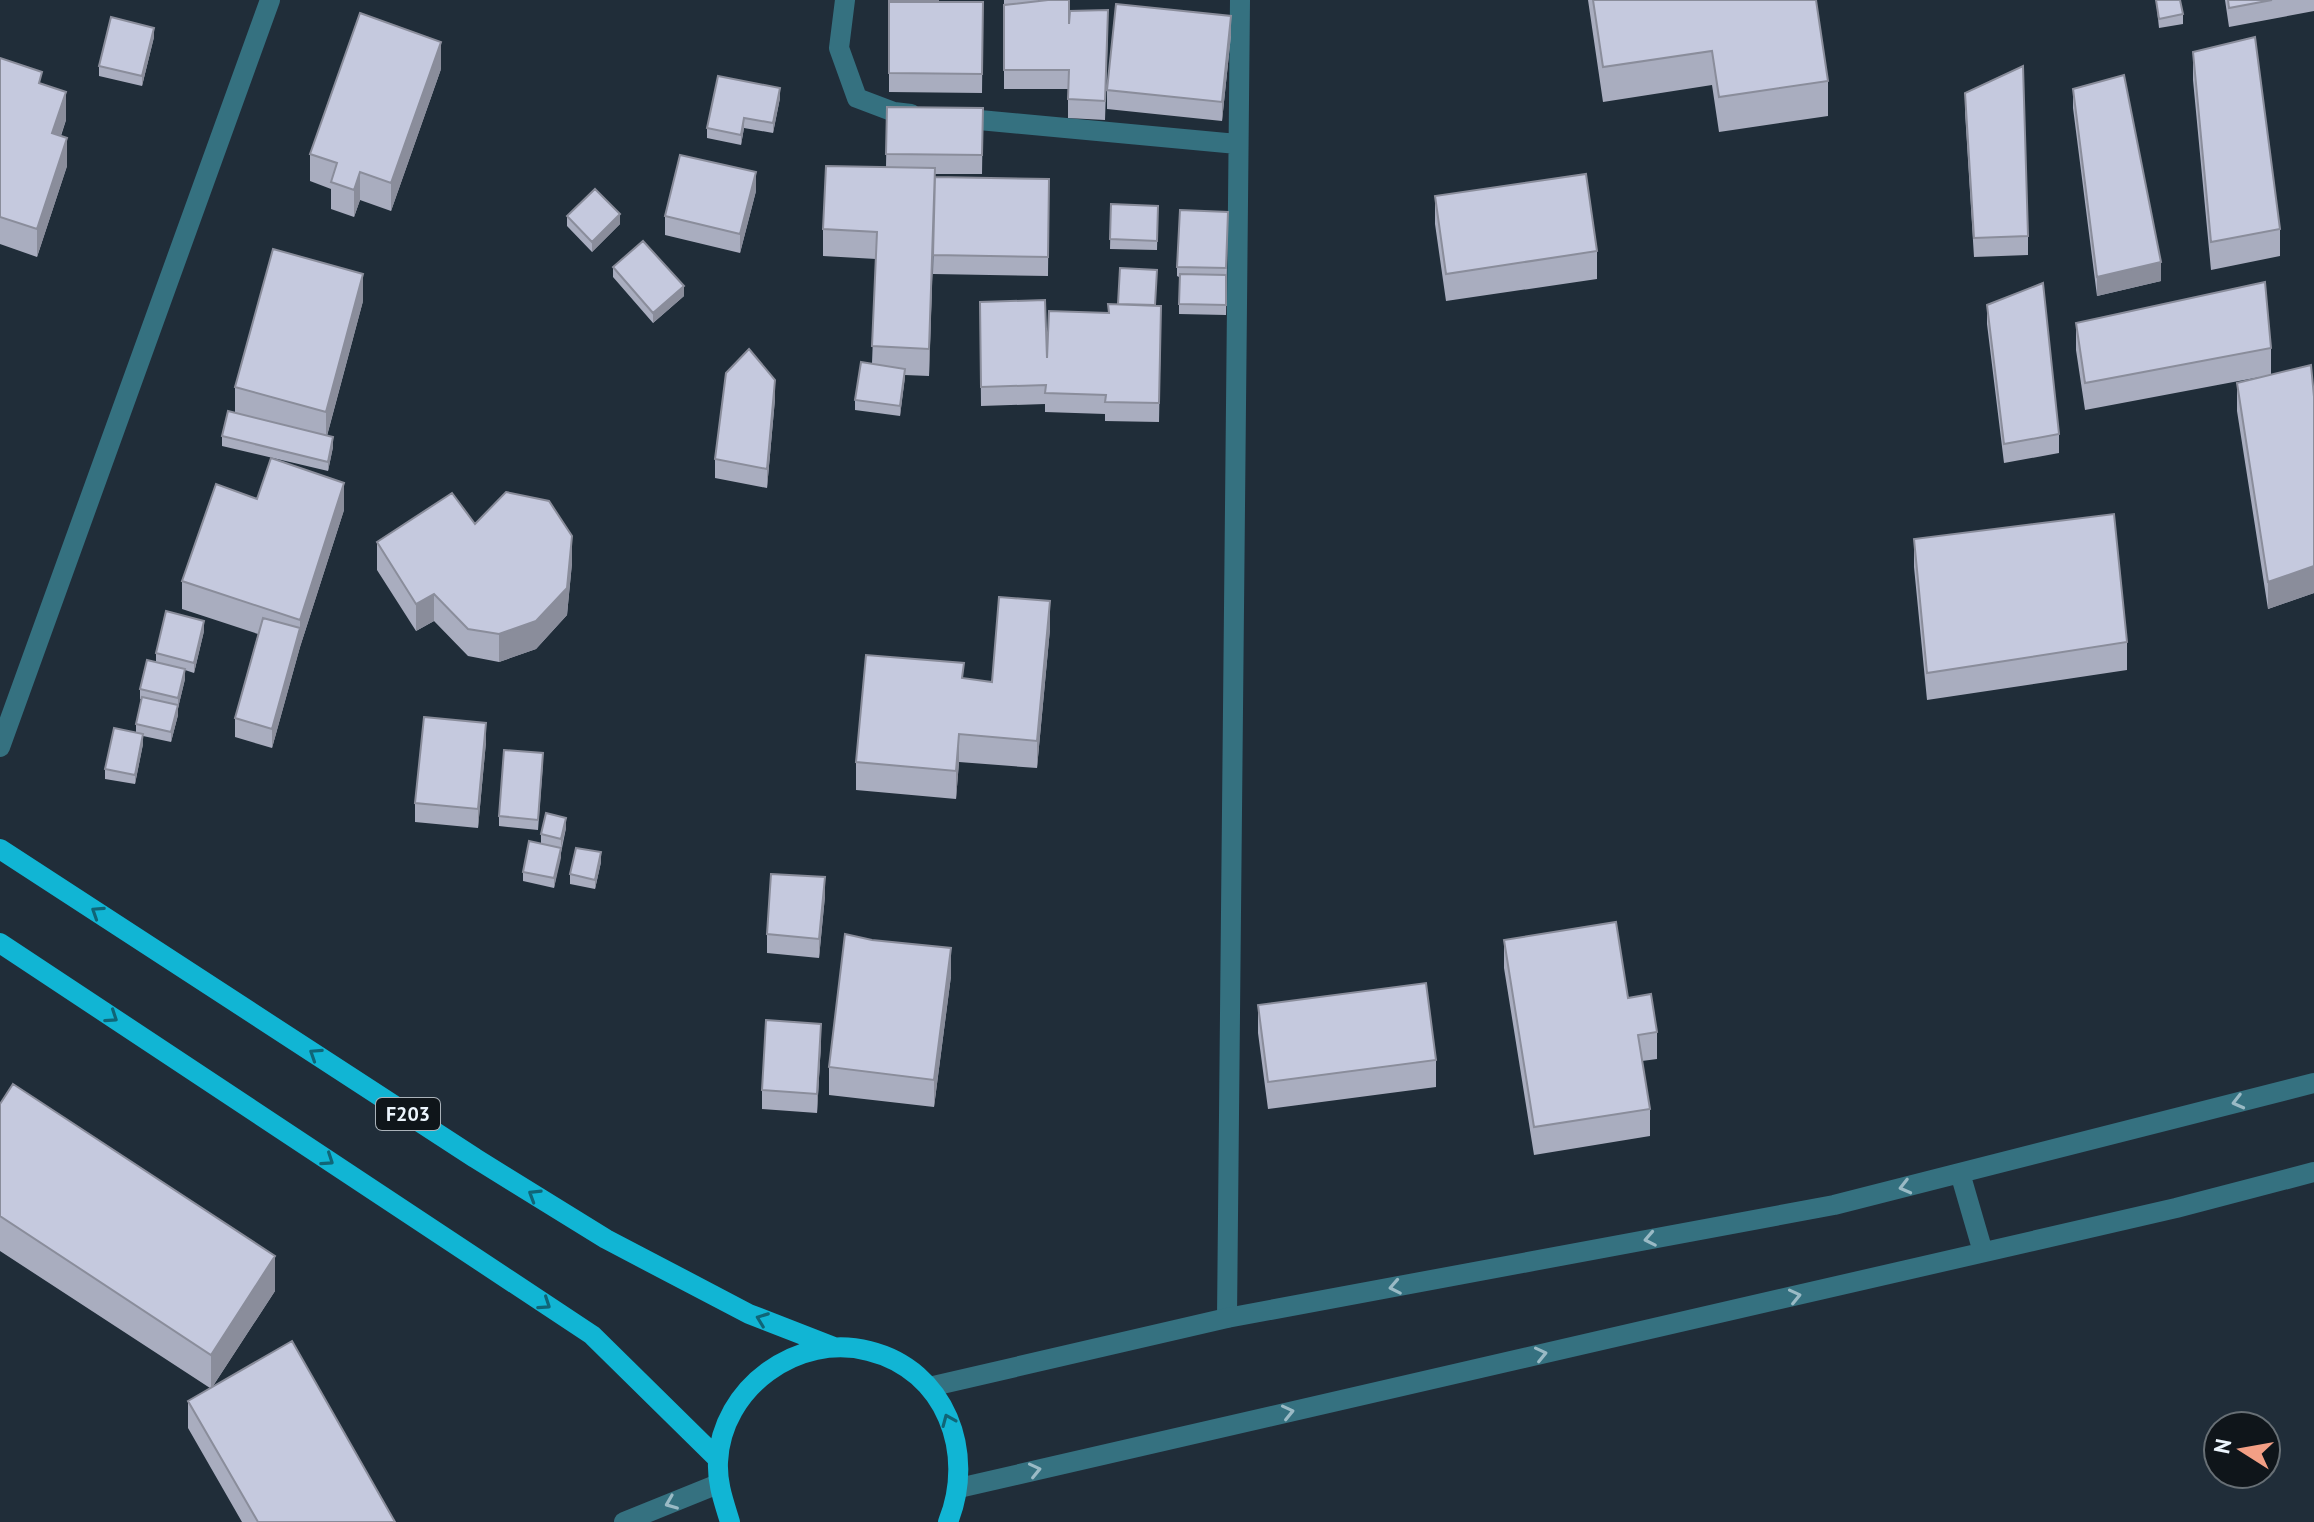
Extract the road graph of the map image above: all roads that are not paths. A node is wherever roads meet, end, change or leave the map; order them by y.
1 (270, 0) edge
2 (845, 0) edge
3 (1240, 0) edge
4 (1237, 144) junction
5 (0, 747) edge
6 (0, 849) edge
7 (0, 943) edge
8 (2314, 1083) edge
9 (2314, 1172) edge
10 (1960, 1173) junction
11 (1983, 1252) junction
12 (1227, 1318) junction
13 (834, 1347) junction
14 (929, 1387) junction
15 (718, 1459) junction
16 (718, 1484) junction
17 (959, 1488) junction
18 (949, 1521) edge
19 (624, 1522) edge
20 (730, 1522) edge

1 - 5 street
2 - 4 street
3 - 4 street
4 - 12 street
13 -> 6 main road, F203
7 -> 15 main road
8 -> 10 street
9 - 11 street
10 - 11 street
10 -> 12 street
17 -> 11 street
12 - 14 street
13 - 14 main road
13 - 15 main road
17 -> 14 main road
15 - 16 main road
16 -> 19 street
16 - 20 main road
17 - 18 main road

